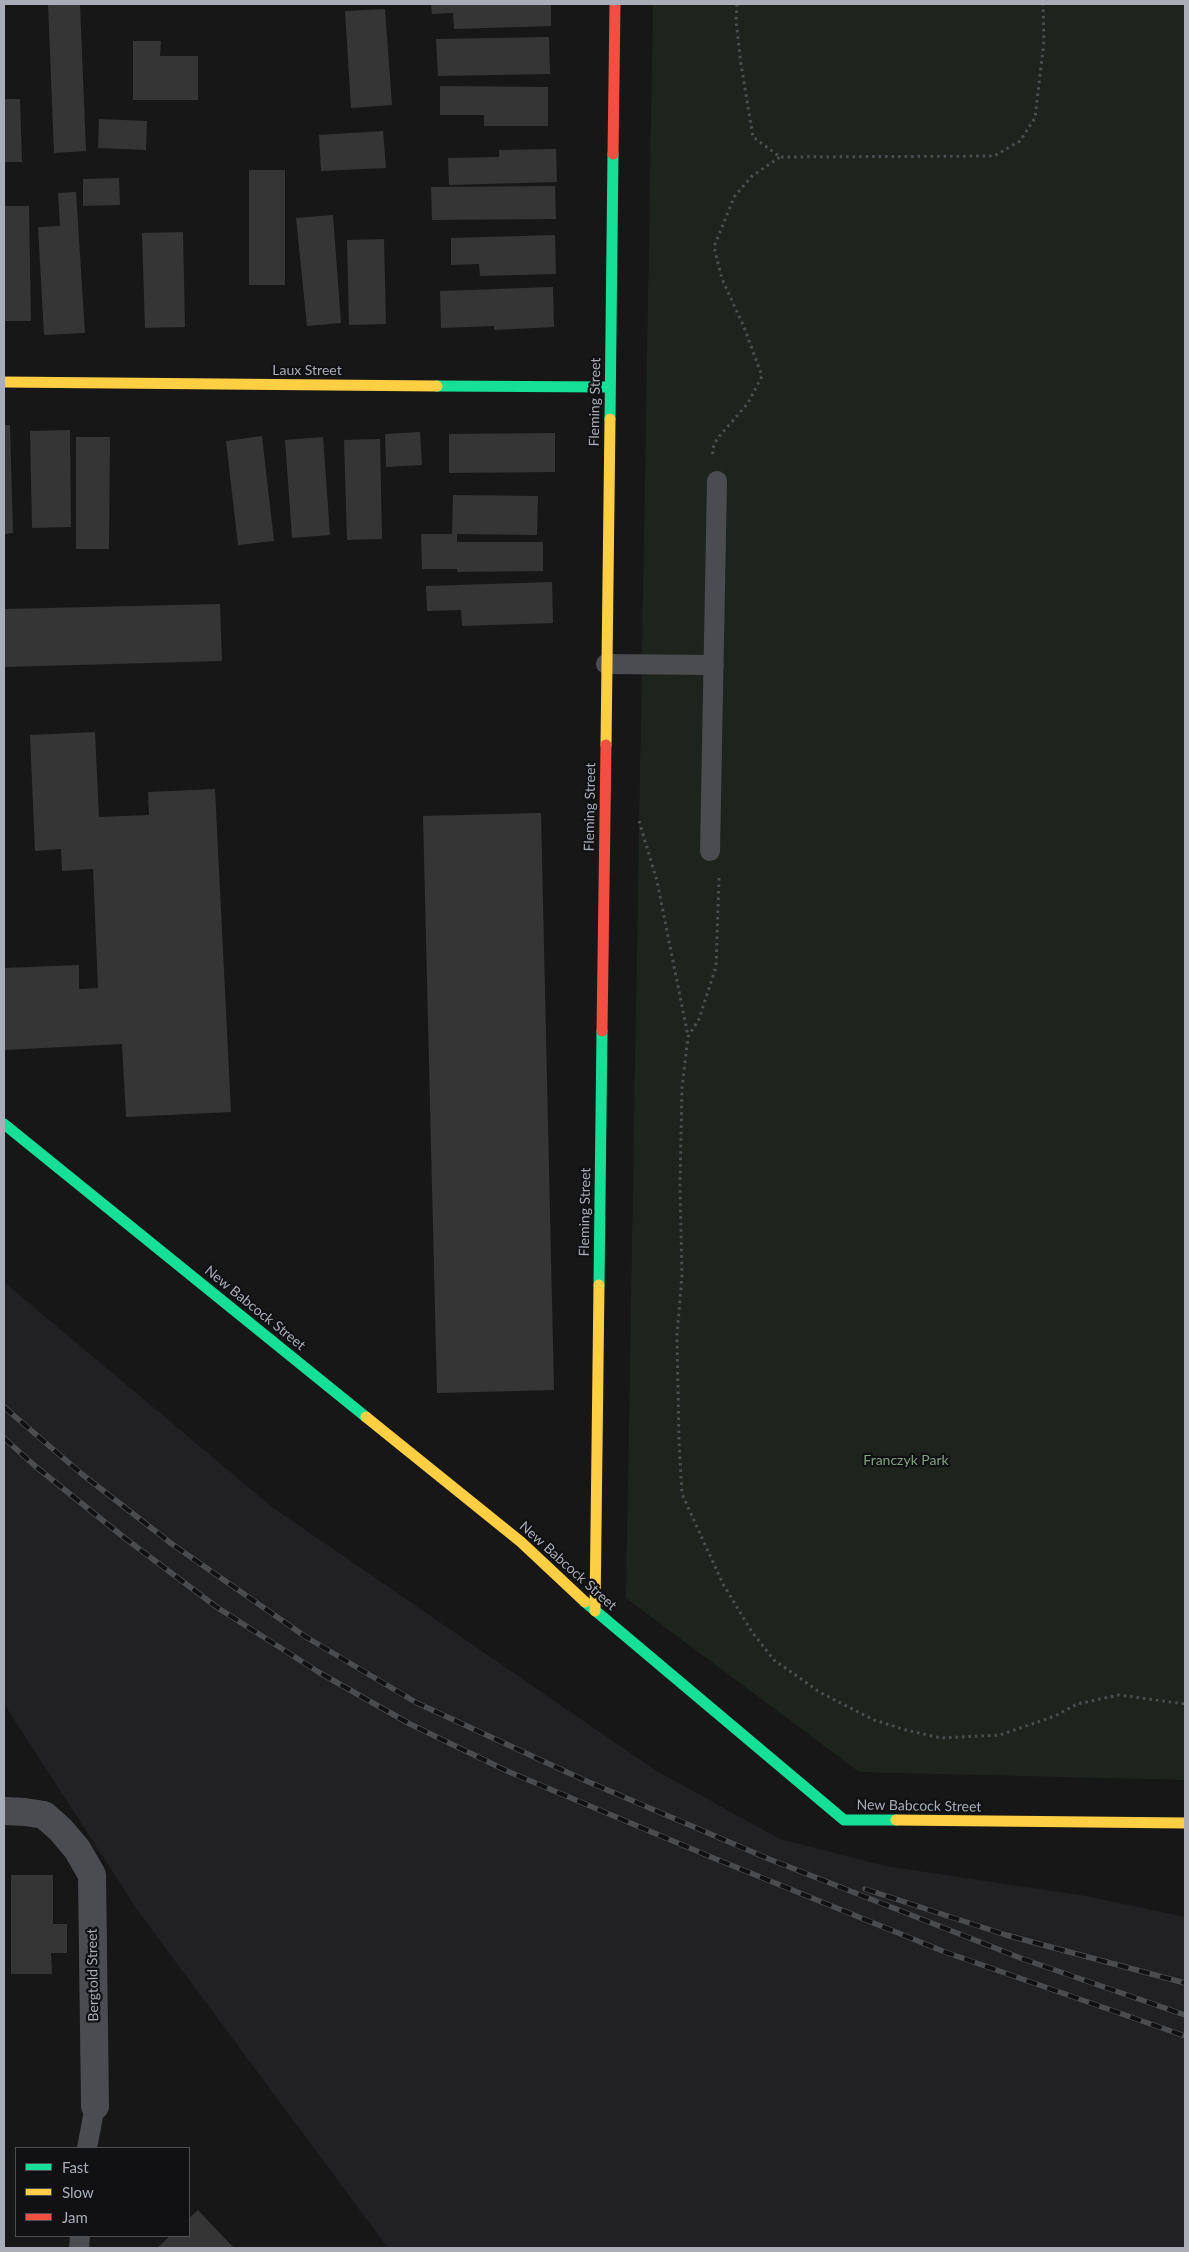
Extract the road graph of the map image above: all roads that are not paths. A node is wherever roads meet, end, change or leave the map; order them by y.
1 (615, 4) edge
2 (4, 382) edge
3 (610, 387) junction
4 (718, 481) road end
5 (606, 664) junction
6 (714, 665) junction
7 (710, 851) road end
8 (4, 1124) edge
9 (596, 1611) junction
10 (4, 1812) edge
11 (1185, 1823) edge
12 (95, 2106) joint
13 (87, 2147) edge

1 - 3 street, Fleming Street
2 - 3 street, Laux Street
3 - 5 street, Fleming Street
4 - 6 lane
5 - 6 lane
5 - 9 street, Fleming Street
6 - 7 lane
8 - 9 street, New Babcock Street
9 - 11 street, New Babcock Street
10 - 12 street, Bergtold Street
12 - 13 lane

